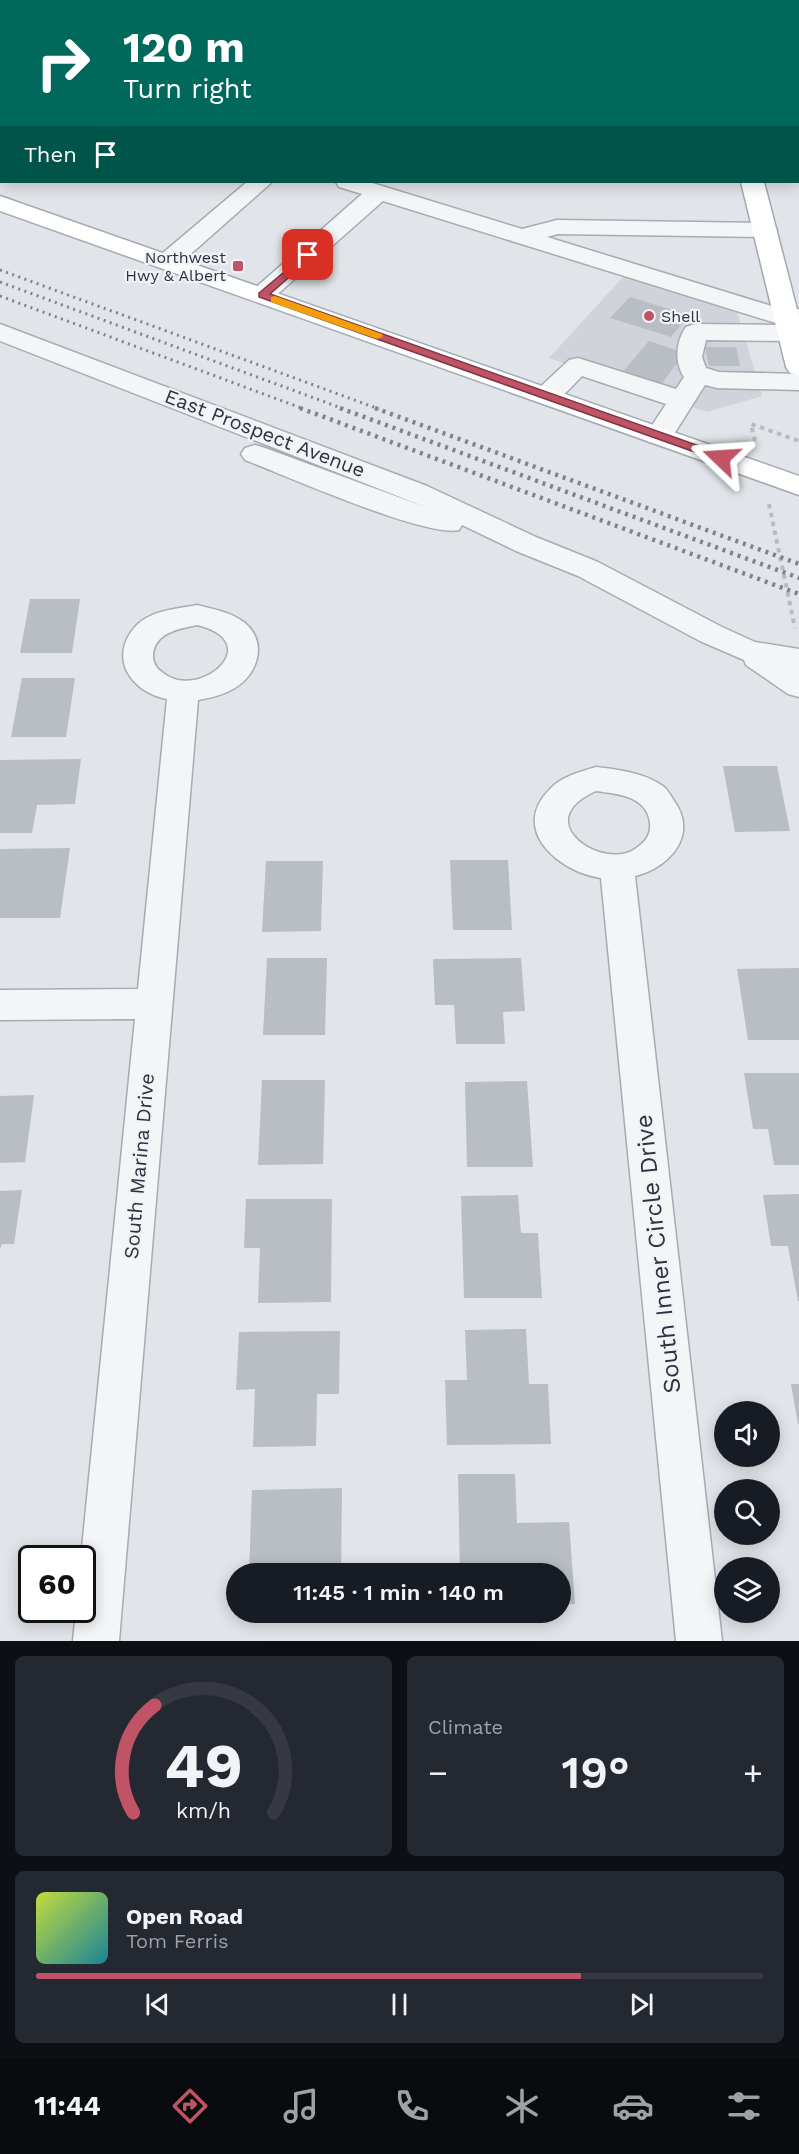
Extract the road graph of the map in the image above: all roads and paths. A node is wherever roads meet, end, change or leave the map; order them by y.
1 (259, 183) edge
2 (350, 183) edge
3 (752, 183) edge
4 (379, 192) junction
5 (0, 203) edge
6 (765, 230) junction
7 (522, 236) junction
8 (167, 262) junction
9 (262, 295) junction
10 (792, 323) edge
11 (0, 332) edge
12 (0, 355) edge
13 (799, 367) edge
14 (699, 374) junction
15 (799, 382) edge
16 (547, 395) junction
17 (682, 400) junction
18 (659, 436) junction
19 (799, 486) edge
20 (769, 505) dead end
21 (526, 544) junction
22 (796, 630) dead end
23 (749, 651) junction
24 (799, 660) edge
25 (799, 686) edge
26 (183, 691) dead end
27 (617, 867) dead end
28 (154, 1004) junction
29 (0, 1005) edge
30 (96, 1641) edge
31 (699, 1641) edge

1 - 8 street
2 - 4 street
3 - 6 main road
4 - 7 street
4 - 9 street
5 - 8 main road
6 - 7 street
6 - 10 main road
7 - 10 street
8 - 9 main road
9 - 16 main road
10 - 13 main road
10 - 14 street
11 - 21 street, East Prospect Avenue
12 - 21 street, East Prospect Avenue
14 - 15 street
14 - 17 street
16 - 17 street
16 - 18 main road
17 - 18 street
18 - 19 main road
20 - 22 path
21 - 23 street, East Prospect Avenue
23 - 24 street, East Prospect Avenue
23 - 25 street
26 - 28 street, South Marina Drive
27 - 31 street, South Inner Circle Drive
28 - 29 street
28 - 30 street, South Marina Drive

